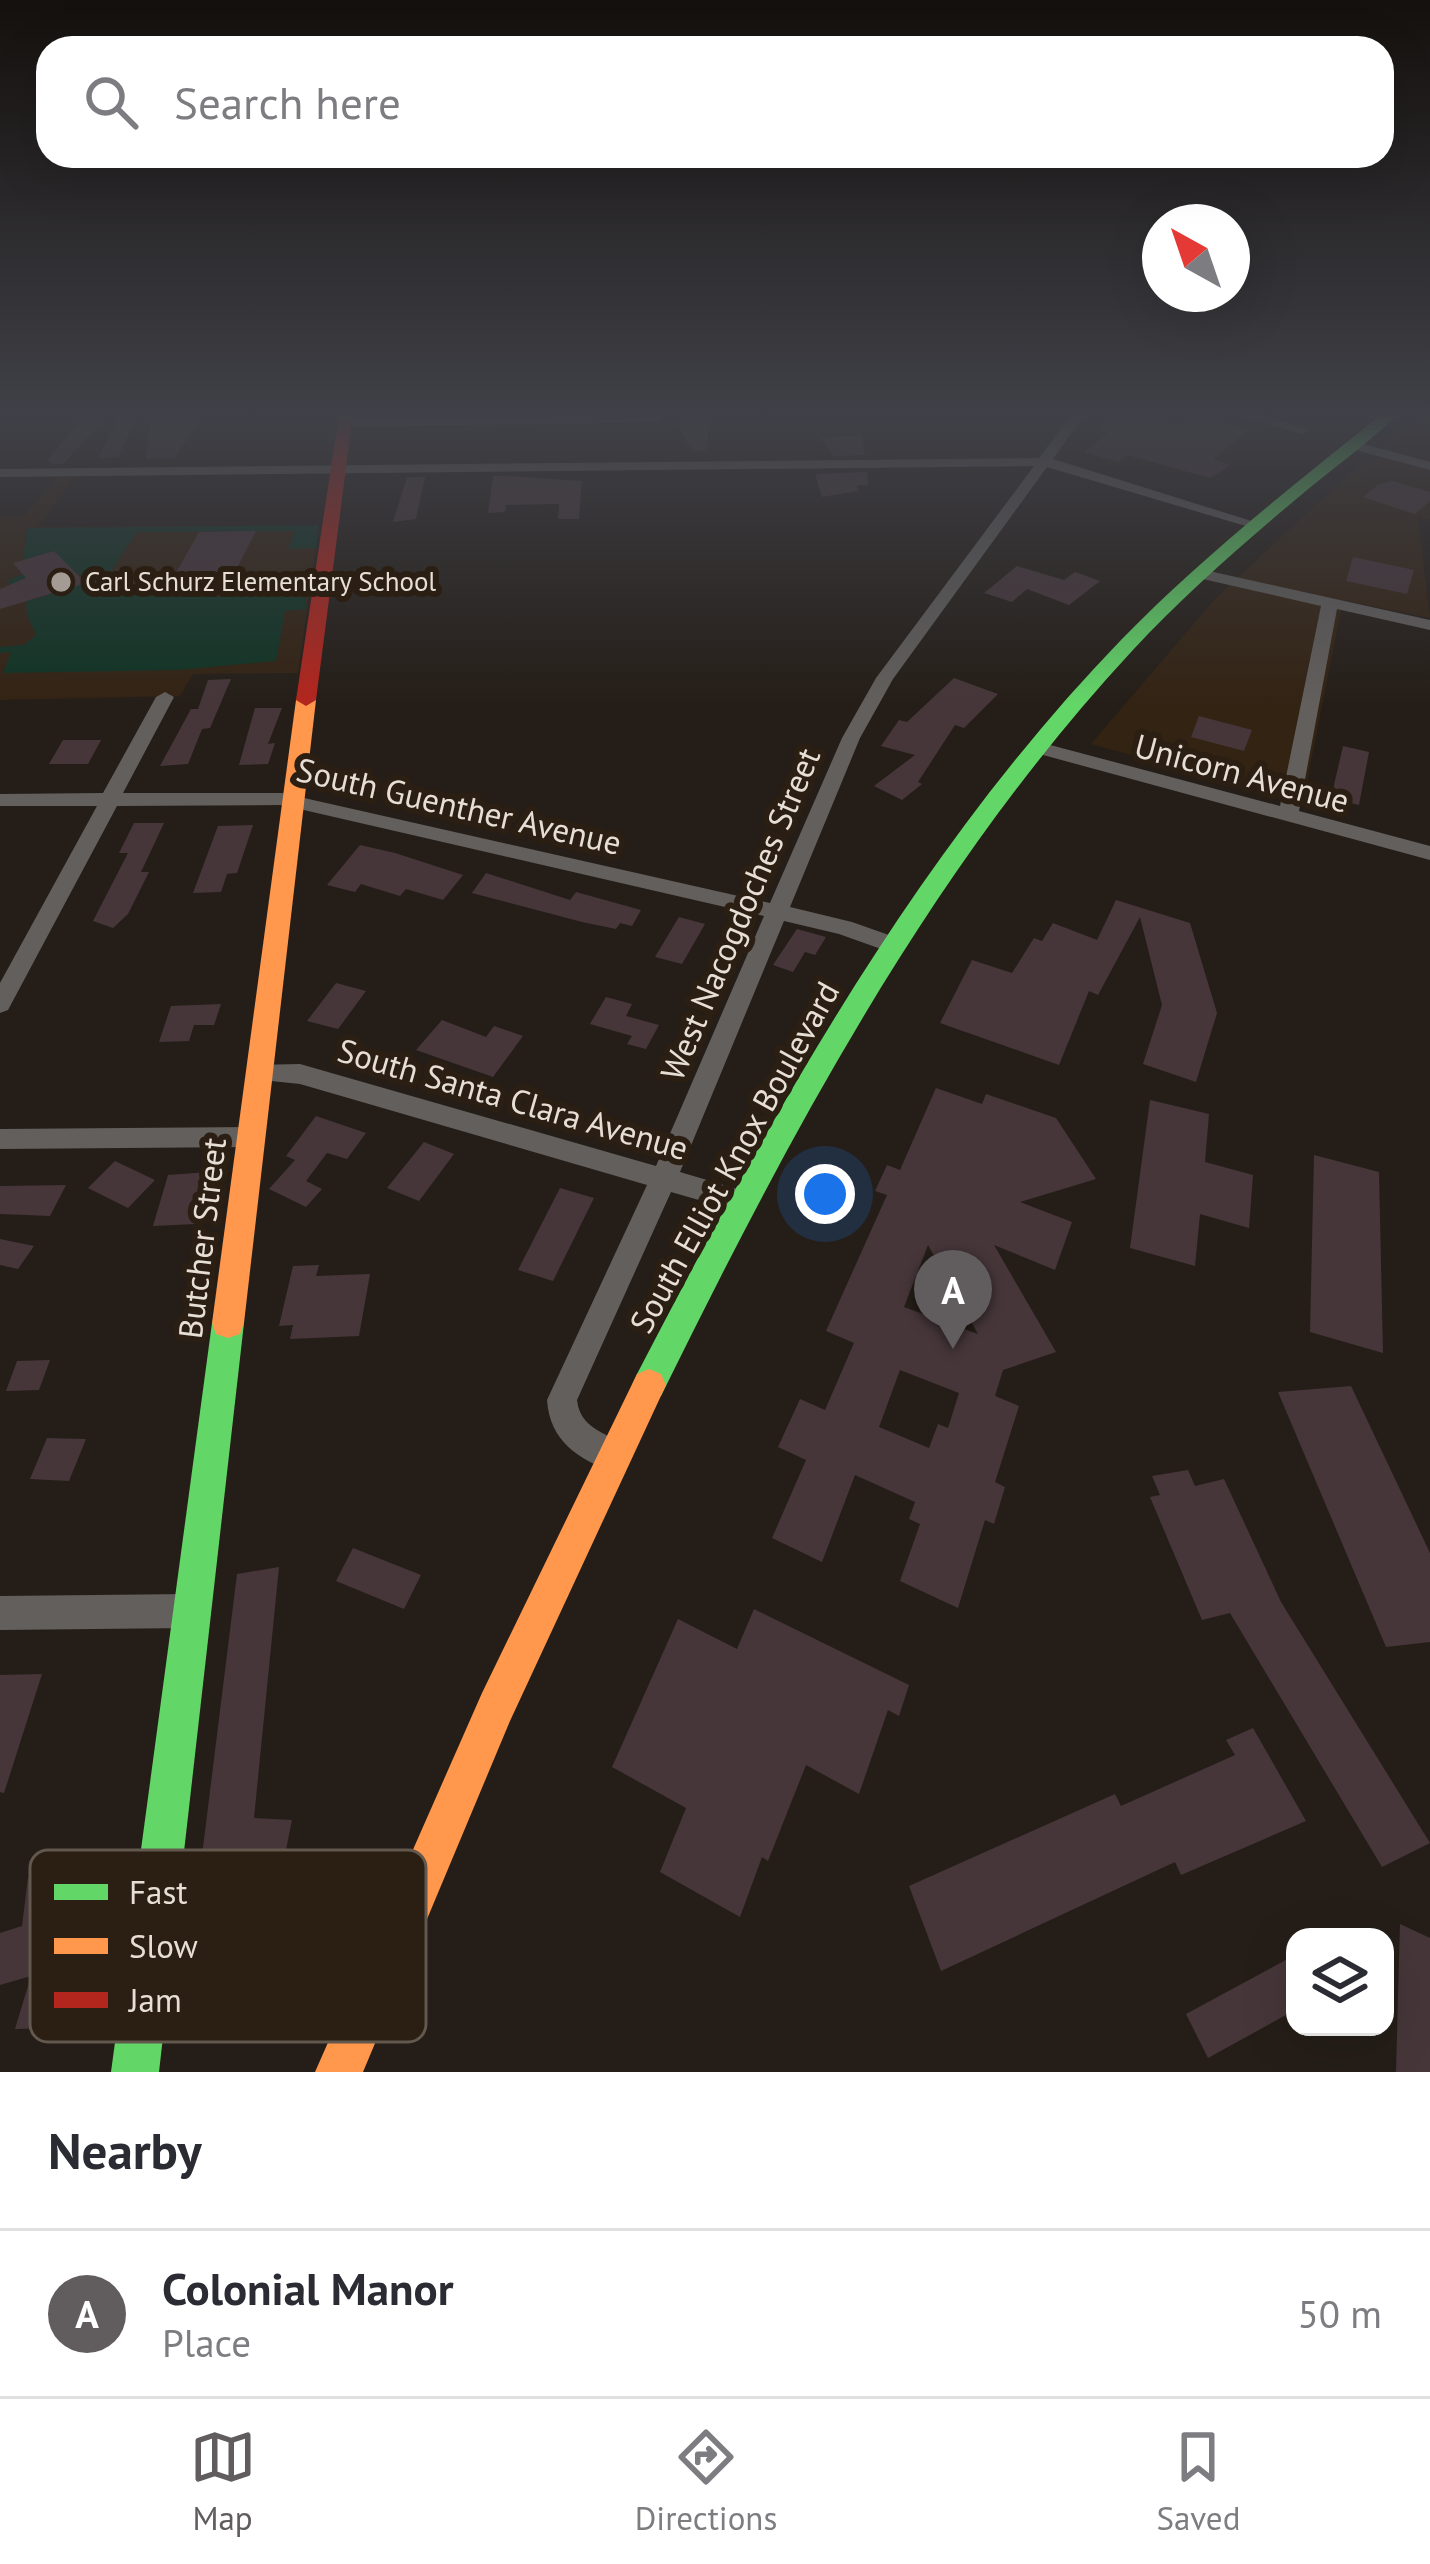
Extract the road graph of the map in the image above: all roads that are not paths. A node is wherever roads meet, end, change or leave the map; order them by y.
1 (330, 511) edge
2 (1009, 511) edge
3 (1209, 511) edge
4 (1271, 511) edge
5 (1254, 524) junction
6 (1200, 574) junction
7 (1330, 604) junction
8 (1430, 625) edge
9 (165, 697) dead end
10 (1039, 748) junction
11 (0, 800) edge
12 (108, 800) junction
13 (293, 801) junction
14 (1288, 817) junction
15 (1430, 853) edge
16 (777, 912) junction
17 (896, 946) junction
18 (0, 1004) edge
19 (261, 1072) junction
20 (251, 1137) junction
21 (0, 1139) edge
22 (665, 1176) junction
23 (744, 1202) junction
24 (614, 1457) junction
25 (189, 1611) junction
26 (0, 1613) edge
27 (161, 1850) edge
28 (426, 1866) edge
29 (139, 2042) edge
30 (352, 2042) edge
31 (135, 2072) edge
32 (339, 2072) edge

1 - 13 main road, Butcher Street
2 - 16 street, West Nacogdoches Street
3 - 5 street
4 - 5 main road, South Elliot Knox Boulevard
5 - 6 main road, South Elliot Knox Boulevard
6 - 7 street
6 - 10 main road, South Elliot Knox Boulevard
7 - 8 street
7 - 14 street
9 - 12 street
10 - 14 street, Unicorn Avenue
10 - 17 main road, South Elliot Knox Boulevard
11 - 12 street, South Guenther Avenue
12 - 13 street, South Guenther Avenue
12 - 18 street
13 - 16 street, South Guenther Avenue
13 - 19 main road, Butcher Street
14 - 15 street, Unicorn Avenue
16 - 17 street, South Guenther Avenue
16 - 22 street, West Nacogdoches Street
17 - 23 main road, South Elliot Knox Boulevard
19 - 20 main road, Butcher Street
19 - 22 street, South Santa Clara Avenue
20 - 21 street
20 - 25 main road, Butcher Street
22 - 23 street, South Santa Clara Avenue
22 - 24 street, West Nacogdoches Street
23 - 24 main road, South Elliot Knox Boulevard
24 - 28 main road, South Elliot Knox Boulevard
25 - 26 street
25 - 27 main road, Butcher Street
29 - 31 main road, Butcher Street
30 - 32 main road, South Elliot Knox Boulevard

